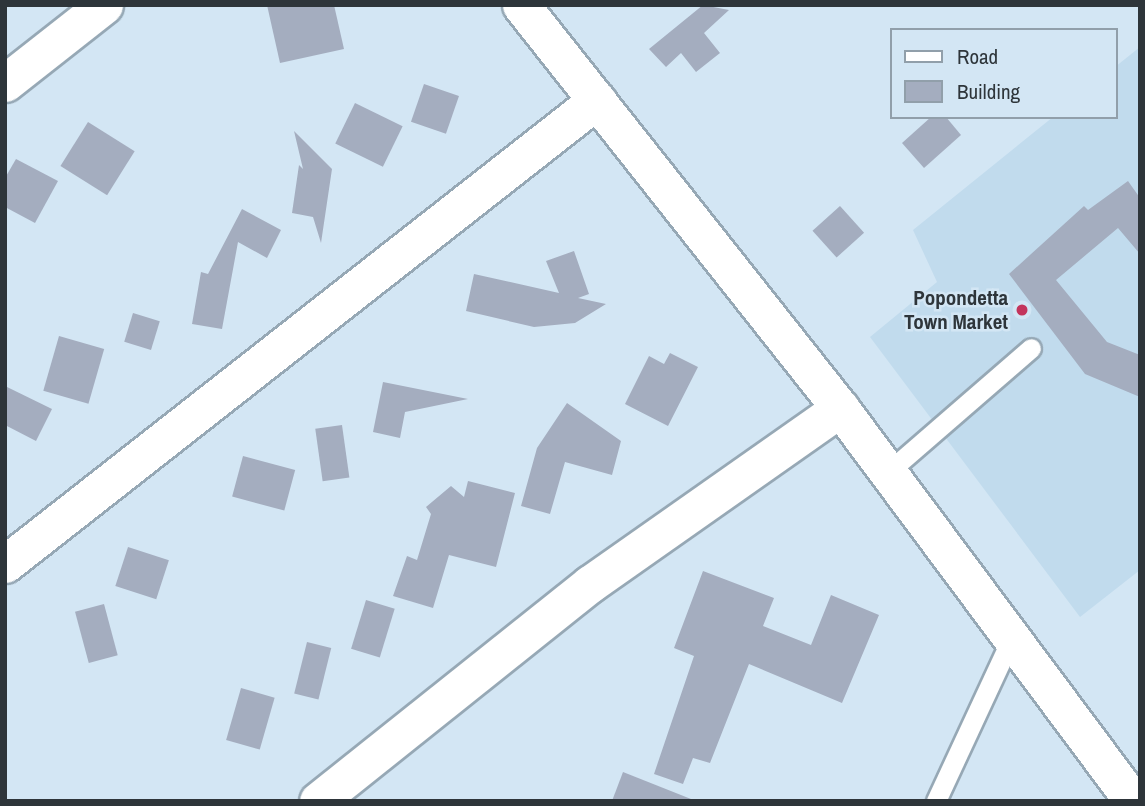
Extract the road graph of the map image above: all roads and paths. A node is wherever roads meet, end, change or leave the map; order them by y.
1 (104, 5) edge
2 (539, 11) edge
3 (5, 83) edge
4 (597, 100) junction
5 (1031, 348) dead end
6 (840, 408) junction
7 (888, 472) junction
8 (5, 564) edge
9 (1012, 637) junction
10 (318, 801) edge
11 (936, 801) edge
12 (1133, 801) edge

1 - 3 street
2 - 4 street
4 - 6 street
4 - 8 street
5 - 7 lane
6 - 7 street
6 - 10 street
7 - 9 street
9 - 11 lane
9 - 12 street

